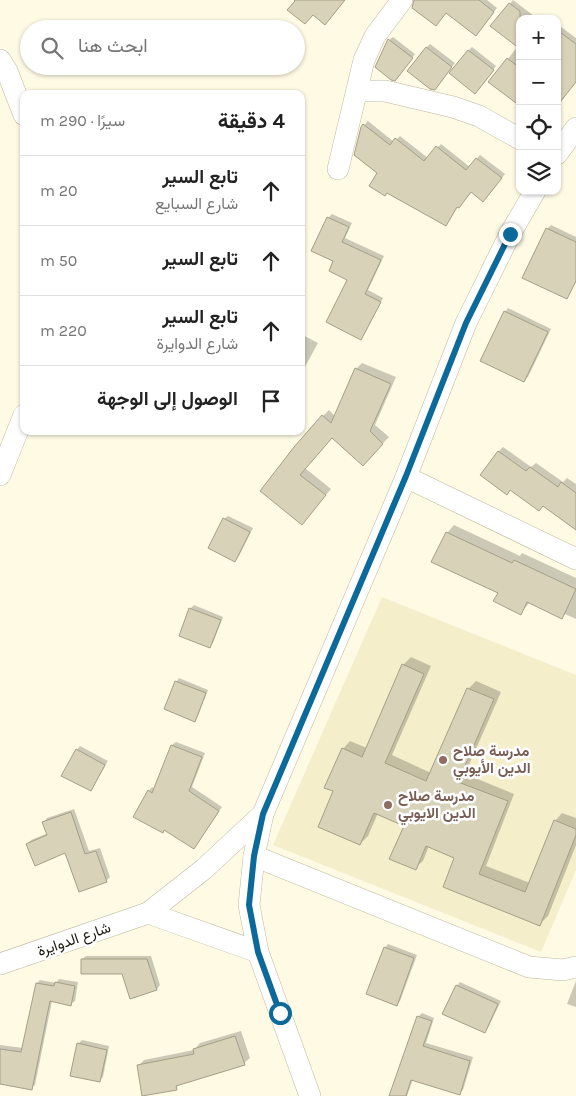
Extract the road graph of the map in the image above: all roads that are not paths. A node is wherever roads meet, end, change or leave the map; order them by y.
1 (402, 0) edge
2 (0, 60) edge
3 (357, 91) junction
4 (20, 105) edge
5 (576, 128) edge
6 (516, 137) edge
7 (560, 150) edge
8 (338, 168) dead end
9 (533, 195) edge
10 (20, 425) edge
11 (0, 474) edge
12 (406, 476) junction
13 (576, 559) edge
14 (263, 814) junction
15 (254, 856) junction
16 (148, 913) junction
17 (258, 952) junction
18 (0, 964) edge
19 (576, 967) edge
20 (310, 1096) edge

1 - 3 street
2 - 4 street
3 - 6 street
3 - 8 street
5 - 7 street
9 - 12 street
10 - 11 street
12 - 13 street
12 - 14 street
14 - 15 street
14 - 16 street, شارع الدوايرة
15 - 17 street
15 - 19 street
16 - 17 street
16 - 18 street, شارع الدوايرة
17 - 20 street

